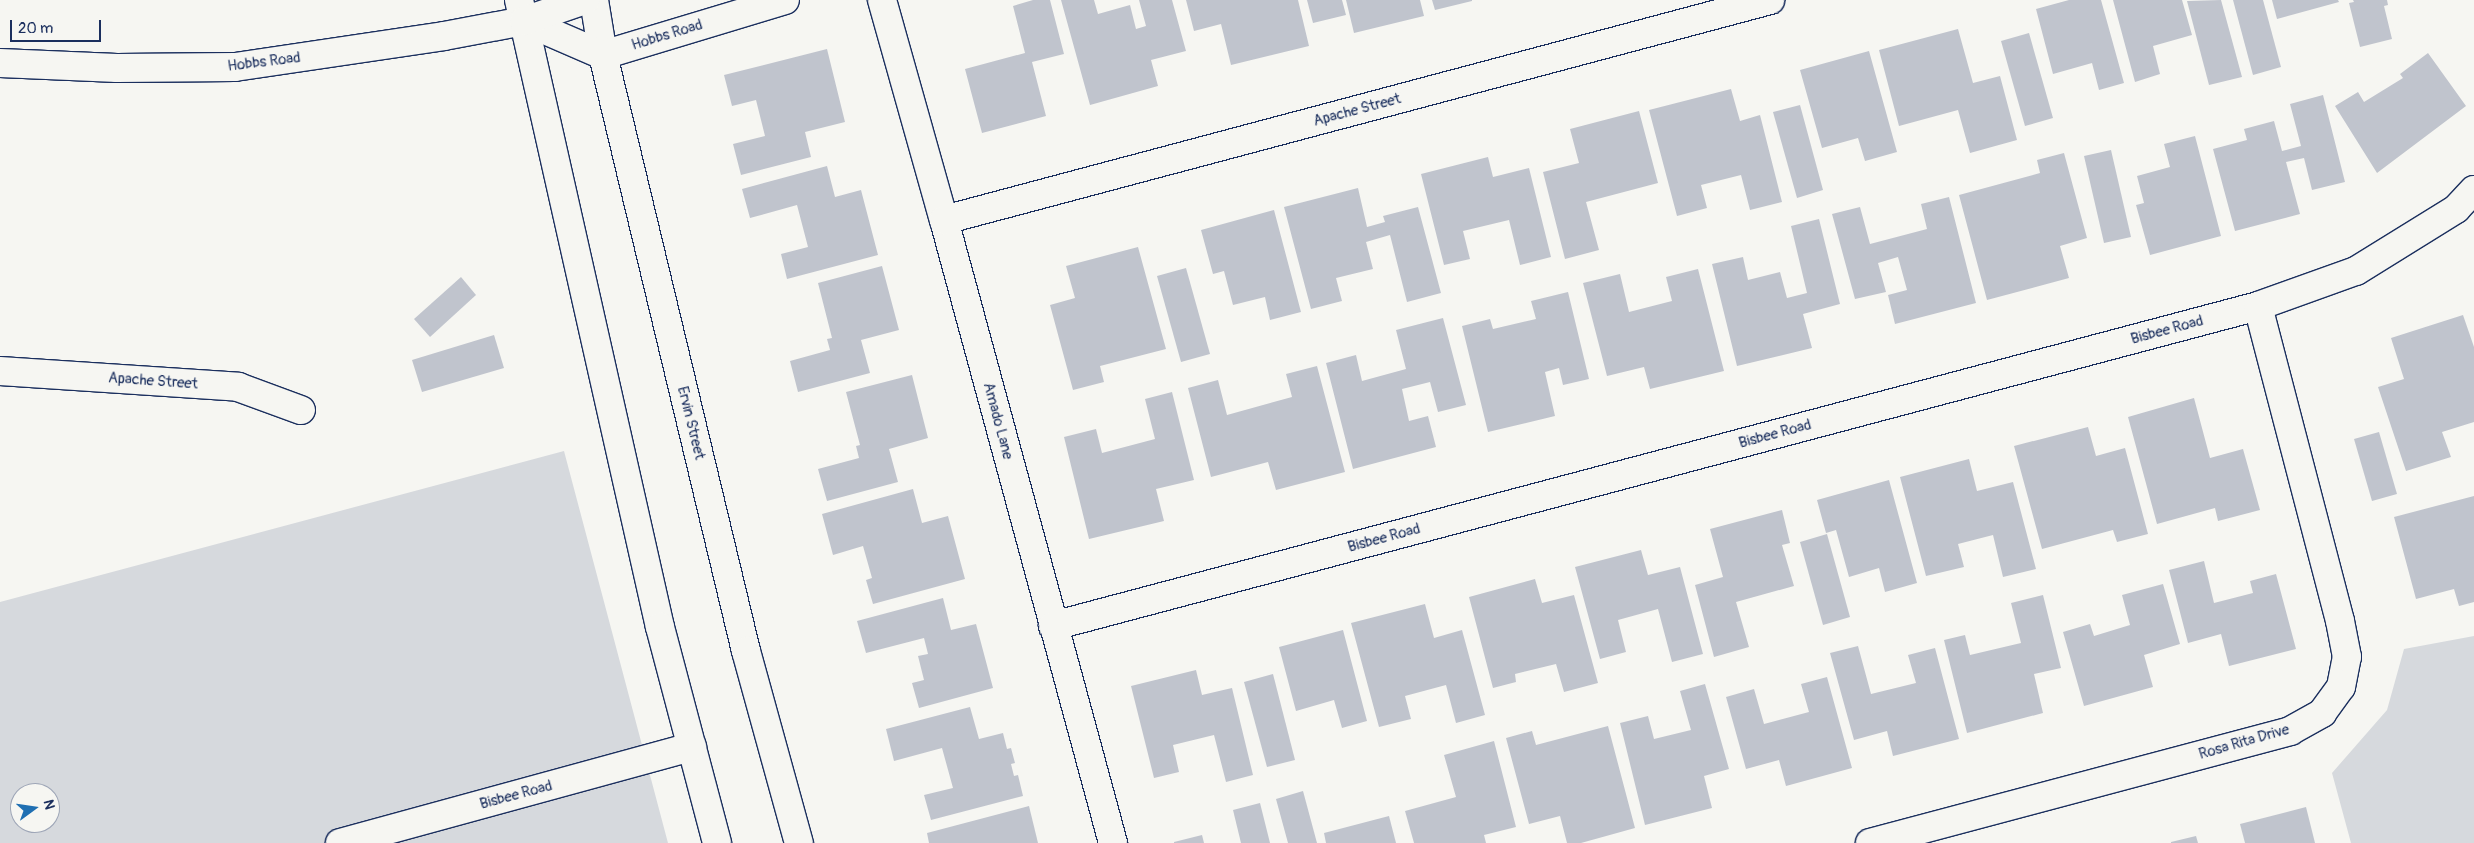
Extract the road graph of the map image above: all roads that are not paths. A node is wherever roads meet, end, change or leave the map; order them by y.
1 (585, 0) edge
2 (594, 0) edge
3 (784, 0) edge
4 (882, 0) edge
5 (1770, 0) edge
6 (522, 10) edge
7 (602, 55) junction
8 (0, 63) edge
9 (2474, 190) edge
10 (944, 220) junction
11 (2258, 306) junction
12 (0, 371) edge
13 (301, 410) dead end
14 (1053, 626) junction
15 (692, 747) junction
16 (340, 843) edge
17 (718, 843) edge
18 (799, 843) edge
19 (1113, 843) edge
20 (1870, 843) edge

1 - 6 street, Hobbs Road
2 - 7 street, Ervin Street
3 - 7 street, Hobbs Road
4 - 10 street, Amado Lane
5 - 10 street, Apache Street
6 - 7 street
6 - 8 street, Hobbs Road
6 - 15 street
7 - 18 street, Ervin Street
9 - 11 street, Bisbee Road
10 - 14 street, Amado Lane
11 - 14 street, Bisbee Road
11 - 20 street, Rosa Rita Drive
12 - 13 street, Apache Street
14 - 19 street, Amado Lane
15 - 16 street, Bisbee Road
15 - 17 street

